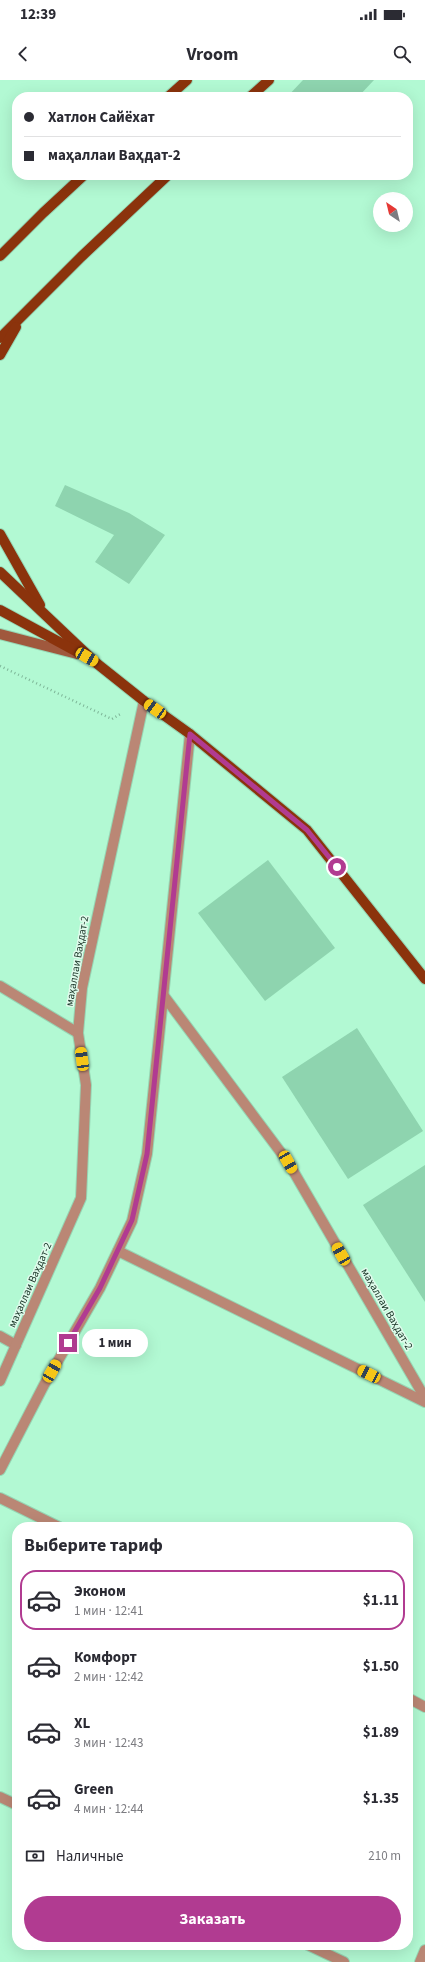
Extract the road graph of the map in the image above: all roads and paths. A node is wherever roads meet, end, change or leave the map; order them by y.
1 (187, 80) edge
2 (269, 80) edge
3 (174, 92) edge
4 (256, 92) edge
5 (79, 180) edge
6 (163, 180) edge
7 (0, 256) edge
8 (24, 313) junction
9 (0, 338) edge
10 (0, 355) edge
11 (0, 534) edge
12 (0, 572) edge
13 (0, 610) edge
14 (45, 614) junction
15 (0, 634) edge
16 (91, 660) junction
17 (0, 666) edge
18 (144, 701) junction
19 (190, 734) junction
20 (425, 979) edge
21 (0, 986) edge
22 (164, 996) junction
23 (78, 1033) junction
24 (118, 1251) junction
25 (0, 1336) edge
26 (16, 1345) junction
27 (0, 1381) edge
28 (425, 1398) edge
29 (425, 1402) edge
30 (0, 1470) edge
31 (0, 1498) edge
32 (49, 1522) edge
33 (413, 1701) edge
34 (425, 1707) edge
35 (0, 1797) edge
36 (12, 1803) edge
37 (319, 1950) edge
38 (425, 1950) edge
39 (344, 1962) edge
40 (420, 1962) edge

1 - 3 main road
2 - 4 main road
5 - 7 main road
6 - 8 main road
8 - 9 main road
8 - 10 main road
11 - 14 main road
12 - 14 main road
13 - 16 main road
14 - 16 main road
15 - 16 main road
16 - 18 main road
17 - 18 path
18 - 19 main road
18 - 23 street, маҳаллаи Ваҳдат-2
19 - 20 main road
19 - 22 street
21 - 23 street
22 - 24 street
22 - 28 street, маҳаллаи Ваҳдат-2
23 - 26 street, маҳаллаи Ваҳдат-2
24 - 29 street
24 - 30 street
25 - 26 street
26 - 27 street, маҳаллаи Ваҳдат-2
31 - 32 street
33 - 34 street
35 - 36 street
37 - 39 street
38 - 40 street

